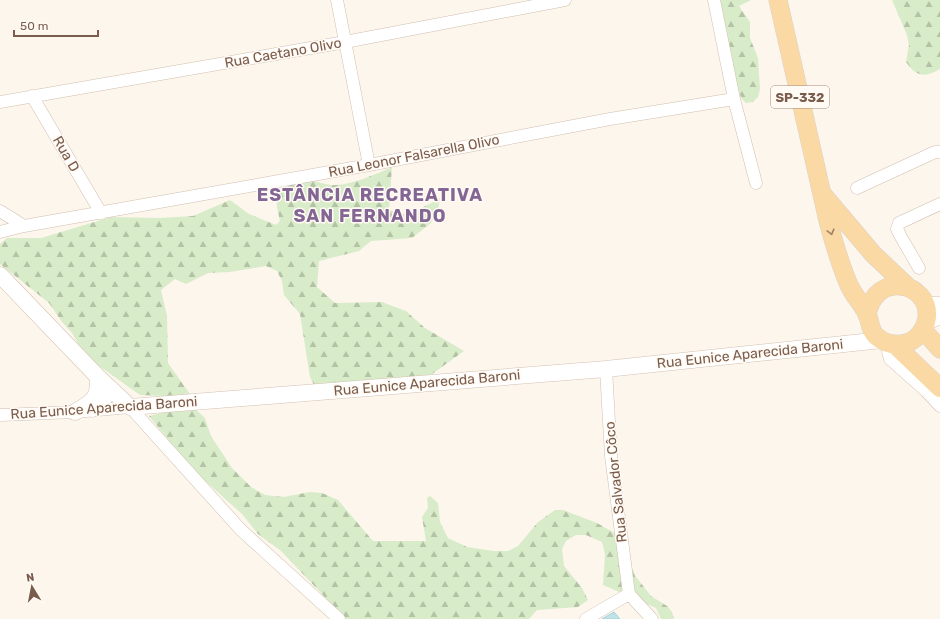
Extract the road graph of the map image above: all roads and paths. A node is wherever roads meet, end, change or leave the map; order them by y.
1 (337, 0) edge
2 (565, 0) edge
3 (714, 0) edge
4 (778, 0) edge
5 (345, 42) junction
6 (32, 96) junction
7 (734, 99) junction
8 (0, 102) edge
9 (940, 152) edge
10 (369, 165) junction
11 (756, 183) dead end
12 (857, 188) dead end
13 (822, 194) junction
14 (940, 204) edge
15 (0, 210) edge
16 (100, 213) junction
17 (24, 226) junction
18 (0, 232) edge
19 (919, 268) dead end
20 (0, 275) edge
21 (909, 288) junction
22 (931, 315) edge
23 (880, 334) junction
24 (940, 349) edge
25 (606, 369) junction
26 (98, 377) junction
27 (940, 388) edge
28 (113, 392) junction
29 (940, 406) edge
30 (130, 407) junction
31 (92, 411) junction
32 (76, 412) junction
33 (0, 415) edge
34 (629, 594) junction
35 (339, 619) edge
36 (586, 619) edge
37 (652, 619) edge

1 - 5 street
2 - 5 street, Rua Caetano Olivo
3 - 7 street
4 - 13 main road, SP-332
5 - 6 street, Rua Caetano Olivo
5 - 10 street
6 - 8 street, Rua Caetano Olivo
6 - 16 street, Rua D
7 - 10 street, Rua Leonor Falsarella Olivo
7 - 11 street
9 - 12 street
10 - 16 street, Rua Leonor Falsarella Olivo
13 - 21 main road, SP-332
13 -> 23 main road, SP-332
14 - 19 street
15 - 17 street
16 - 17 street, Rua Leonor Falsarella Olivo
17 - 18 street, Rua Leonor Falsarella Olivo
20 - 26 main road
21 - 22 main road
21 - 23 main road
22 - 23 main road
22 - 24 main road
23 - 25 main road, Rua Eunice Aparecida Baroni
23 - 27 main road, SP-332
23 - 29 street
25 - 30 main road, Rua Eunice Aparecida Baroni
25 - 34 street, Rua Salvador Côco
26 - 28 main road
26 - 32 main road
28 - 30 main road
28 - 31 street
30 - 31 street, Rua Eunice Aparecida Baroni
30 - 35 street
31 - 32 street, Rua Eunice Aparecida Baroni
32 - 33 street, Rua Eunice Aparecida Baroni
34 - 36 street
34 - 37 street

